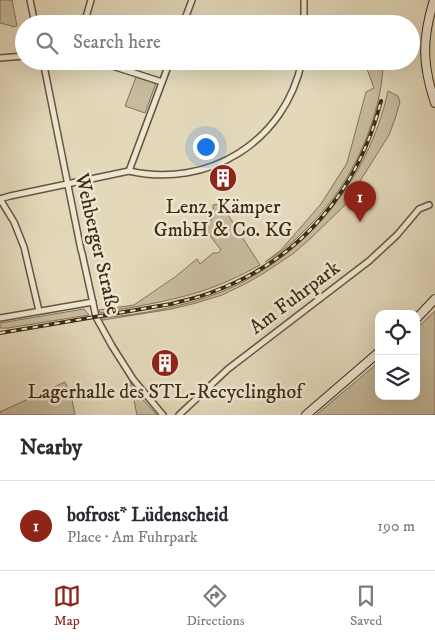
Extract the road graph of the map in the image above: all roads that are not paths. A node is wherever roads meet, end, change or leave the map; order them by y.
1 (30, 0) edge
2 (91, 0) edge
3 (192, 0) edge
4 (304, 0) edge
5 (434, 0) edge
6 (33, 15) edge
7 (87, 15) edge
8 (186, 15) edge
9 (304, 15) edge
10 (15, 57) edge
11 (0, 58) edge
12 (45, 70) edge
13 (125, 70) edge
14 (167, 70) edge
15 (300, 70) edge
16 (162, 82) junction
17 (435, 103) edge
18 (129, 171) junction
19 (67, 184) junction
20 (0, 199) edge
21 (429, 205) dead end
22 (435, 299) edge
23 (93, 302) junction
24 (39, 311) junction
25 (420, 315) edge
26 (0, 318) edge
27 (376, 355) edge
28 (163, 415) edge
29 (179, 415) edge
30 (306, 415) edge

1 - 6 street
2 - 7 street
3 - 8 street
4 - 9 street
5 - 17 main road
10 - 11 street
12 - 19 street, Wehberger Straße
13 - 16 street
14 - 16 street
15 - 18 street
16 - 18 street
18 - 19 street
19 - 20 street
19 - 23 street, Wehberger Straße
20 - 24 street
21 - 29 street, Am Fuhrpark
22 - 25 main road
23 - 24 street
23 - 28 street, Wehberger Straße
24 - 26 street
27 - 30 main road

